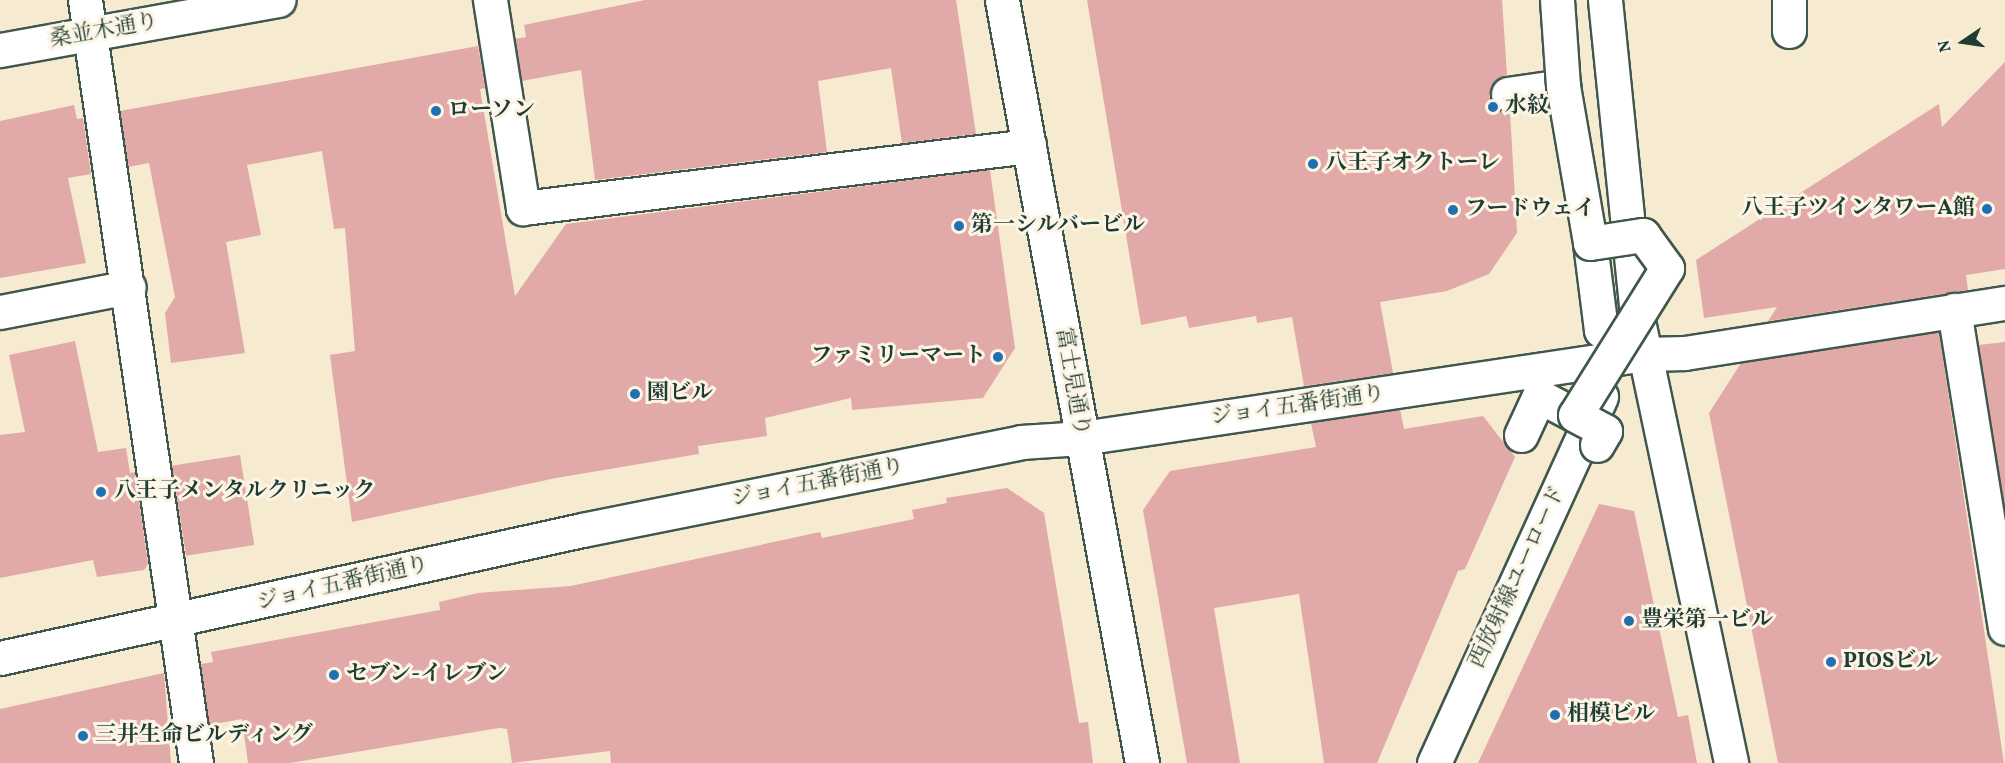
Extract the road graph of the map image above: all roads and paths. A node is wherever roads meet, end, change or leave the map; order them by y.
1 (86, 0) edge
2 (279, 0) edge
3 (490, 0) edge
4 (1002, 0) edge
5 (1557, 0) edge
6 (1605, 0) edge
7 (92, 33) junction
8 (0, 50) edge
9 (1563, 86) junction
10 (1508, 94) dead end
11 (1029, 146) junction
12 (1590, 243) junction
13 (129, 287) junction
14 (2005, 303) edge
15 (1954, 310) junction
16 (0, 312) edge
17 (1633, 349) junction
18 (1603, 392) dead end
19 (1560, 413) junction
20 (1521, 435) dead end
21 (1082, 438) junction
22 (1597, 445) dead end
23 (176, 623) junction
24 (2005, 628) edge
25 (0, 658) edge
26 (196, 763) edge
27 (1142, 763) edge
28 (1434, 763) edge
29 (1731, 763) edge

1 - 7 street
2 - 7 street, 桑並木通り
3 - 11 street
4 - 11 street, 富士見通り
5 - 9 street, bridge
6 - 17 street
7 - 8 street, 桑並木通り
7 - 13 street
9 - 10 street
9 - 12 street, bridge
11 - 21 street, 富士見通り
12 - 17 street
12 - 17 street, bridge
13 - 16 street
13 - 23 street
14 - 15 street, ジョイ五番街通り
15 - 17 street, ジョイ五番街通り
15 - 24 street
17 - 19 street, bridge
17 - 21 street, ジョイ五番街通り
17 - 29 street
18 - 28 street, 西放射線ユーロード
19 - 20 street
19 - 22 street, bridge
21 - 23 street, ジョイ五番街通り
21 - 27 street, 富士見通り
23 - 25 street, ジョイ五番街通り
23 - 26 street

